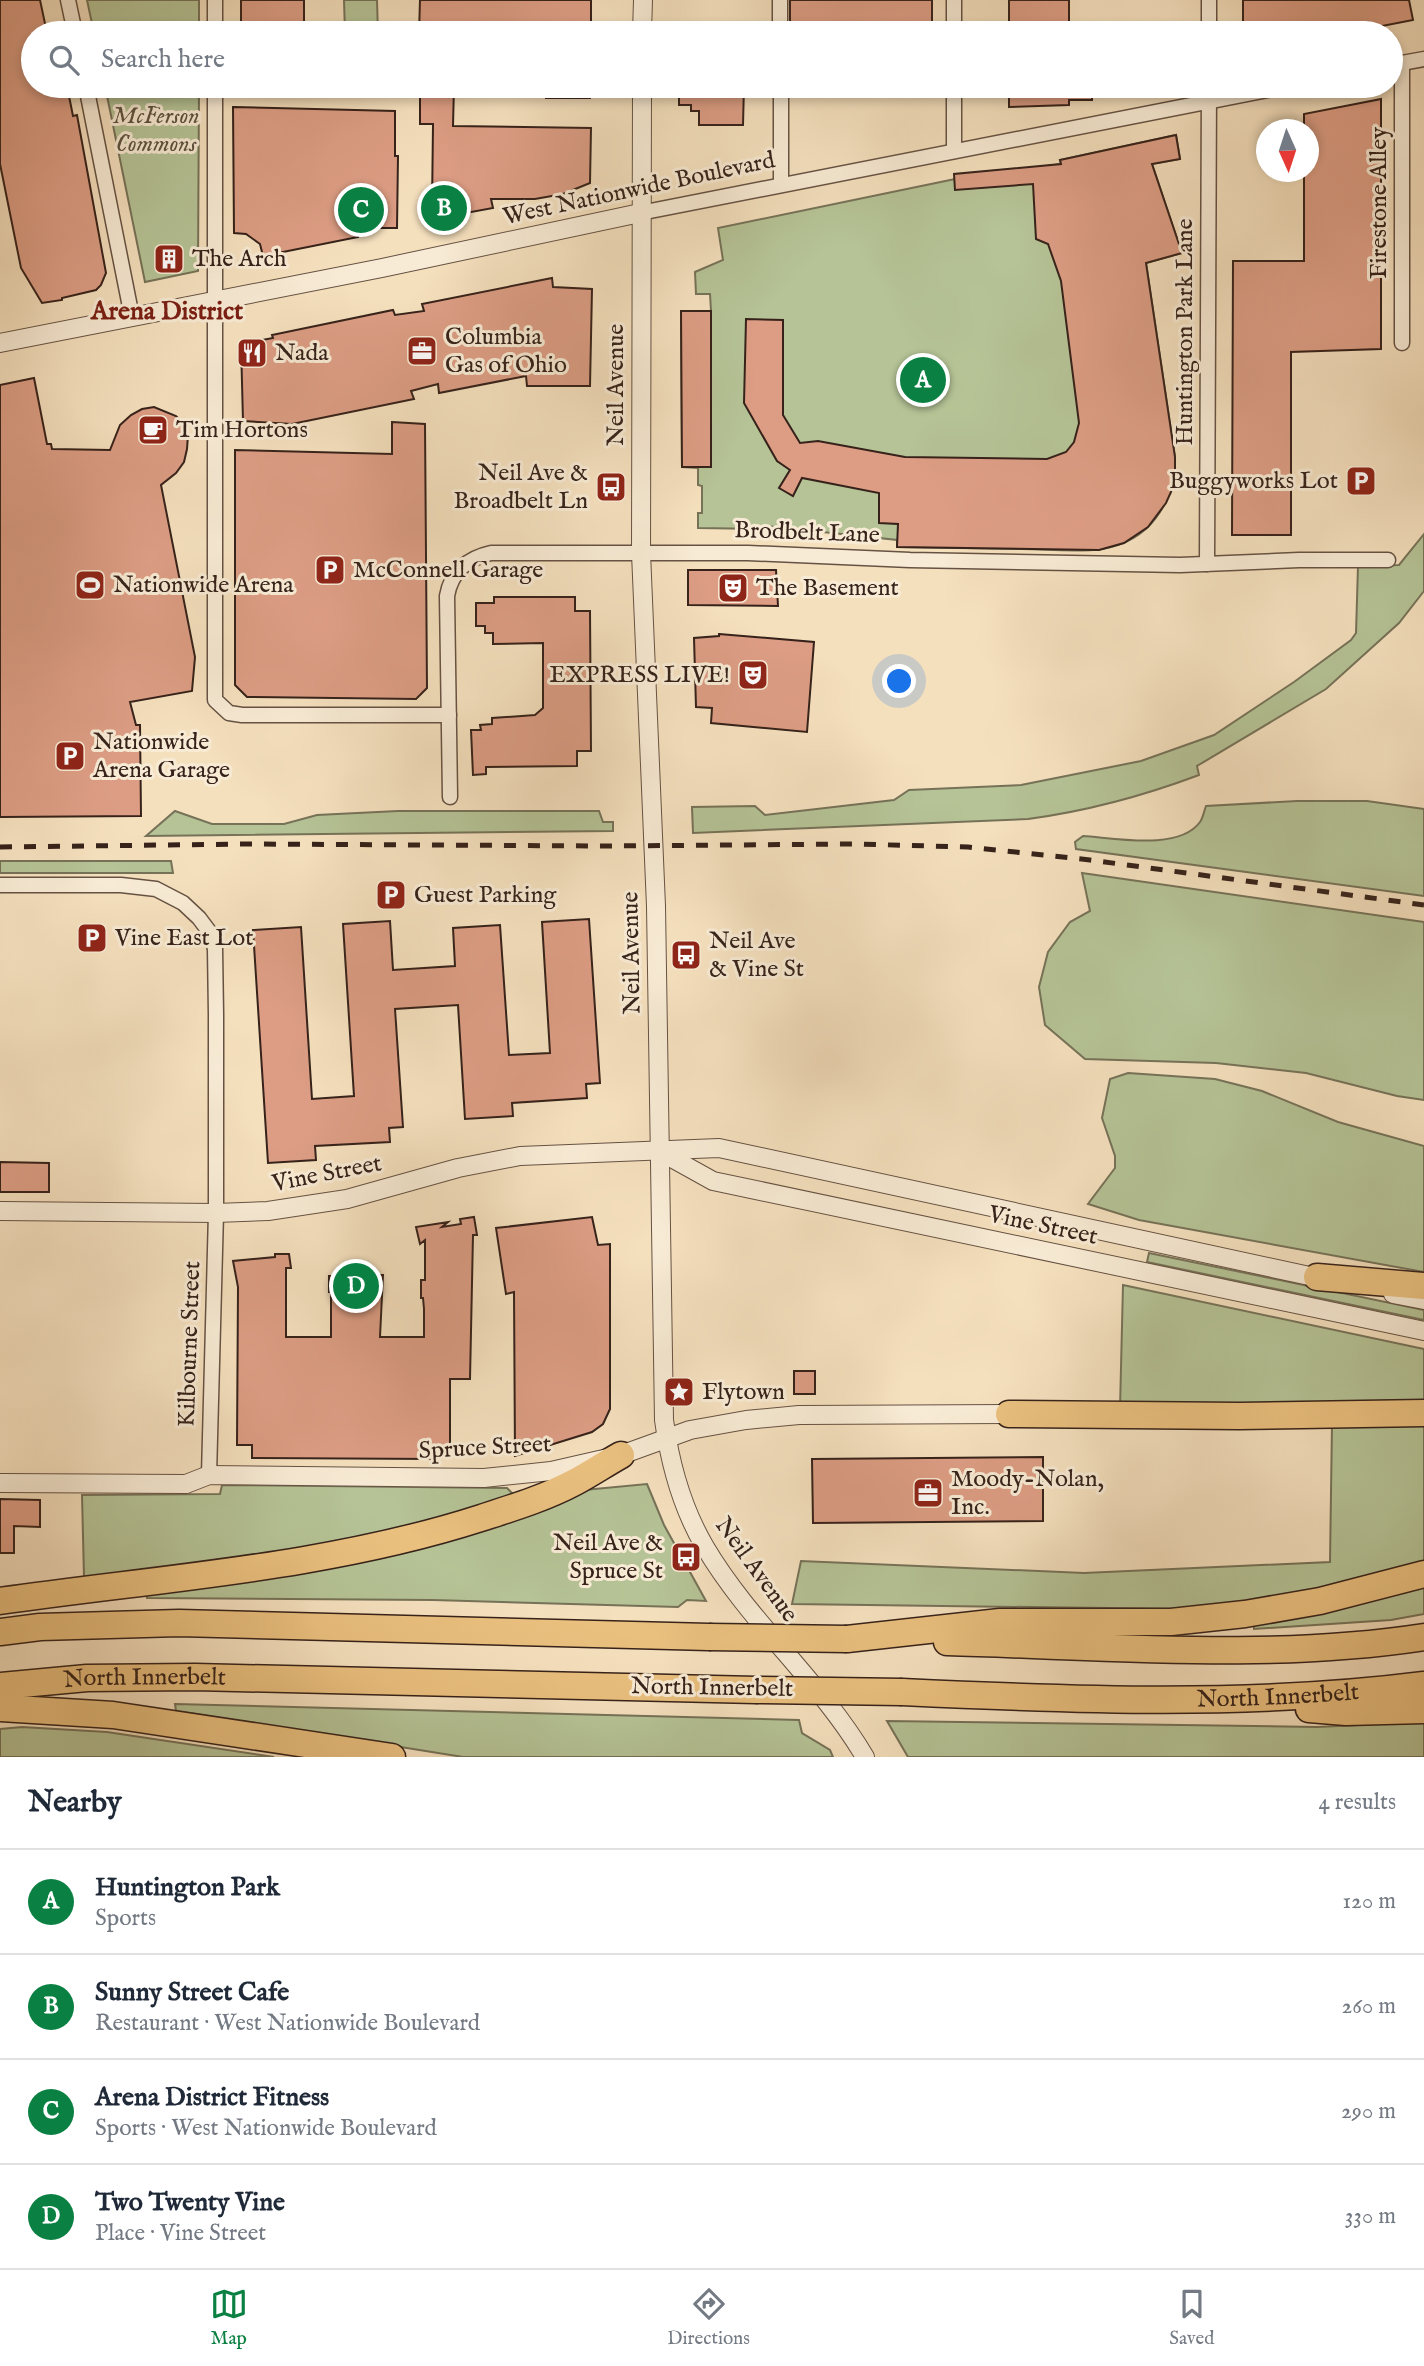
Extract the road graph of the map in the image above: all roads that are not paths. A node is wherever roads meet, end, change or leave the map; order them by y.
1 (68, 0) edge
2 (215, 0) edge
3 (643, 0) edge
4 (780, 0) edge
5 (954, 0) edge
6 (1209, 0) edge
7 (72, 21) edge
8 (215, 21) edge
9 (642, 21) edge
10 (780, 21) edge
11 (954, 21) edge
12 (1209, 21) edge
13 (1424, 59) edge
14 (1403, 63) edge
15 (88, 98) edge
16 (215, 98) edge
17 (642, 98) edge
18 (781, 98) edge
19 (954, 98) edge
20 (1209, 98) edge
21 (1229, 98) edge
22 (1397, 98) edge
23 (1209, 102) junction
24 (954, 151) junction
25 (781, 185) junction
26 (640, 213) junction
27 (215, 300) junction
28 (132, 317) junction
29 (0, 343) edge
30 (1402, 344) dead end
31 (641, 553) junction
32 (1388, 560) dead end
33 (1207, 564) junction
34 (449, 715) junction
35 (450, 797) dead end
36 (0, 885) edge
37 (659, 1151) junction
38 (0, 1211) edge
39 (216, 1213) junction
40 (1317, 1277) junction
41 (1424, 1286) edge
42 (1424, 1300) edge
43 (1424, 1331) edge
44 (1424, 1413) edge
45 (1009, 1414) joint
46 (667, 1440) junction
47 (621, 1455) junction
48 (209, 1475) junction
49 (0, 1483) edge
50 (1424, 1574) edge
51 (0, 1601) edge
52 (0, 1632) edge
53 (1424, 1637) edge
54 (848, 1639) junction
55 (1424, 1685) edge
56 (0, 1686) edge
57 (1213, 1701) junction
58 (0, 1708) edge
59 (1424, 1710) edge
60 (391, 1757) edge
61 (865, 1757) edge

1 - 7 street
2 - 8 street
3 - 9 street
4 - 10 street
5 - 11 street
6 - 12 street
13 - 14 street
15 - 28 street
16 - 27 street
17 - 26 street, Neil Avenue
18 - 25 street
19 - 24 street
20 - 23 street, Huntington Park Lane
21 - 23 street, West Nationwide Boulevard
22 - 30 street, Firestone Alley
23 - 24 street, West Nationwide Boulevard
23 - 33 street, Huntington Park Lane
24 - 25 street, West Nationwide Boulevard
25 - 26 street, West Nationwide Boulevard
26 - 27 street, West Nationwide Boulevard
26 - 31 street, Neil Avenue
27 - 28 street, West Nationwide Boulevard
27 - 34 street
28 - 29 street, West Nationwide Boulevard
31 - 33 street, Brodbelt Lane
31 - 34 street, Brodbelt Lane
31 - 37 street, Neil Avenue
32 - 33 street, Brodbelt Lane
34 - 35 street, Brodbelt Lane
36 - 39 street, Kilbourne Street
37 - 39 street, Vine Street
37 - 40 street, Vine Street
37 - 43 street, Vine Street
37 - 46 street, Neil Avenue
38 - 39 street, Vine Street
39 - 48 street, Kilbourne Street
40 - 41 highway
40 - 42 street, Vine Street
44 - 45 highway
45 - 46 street, Spruce Street
46 - 47 street, Spruce Street
46 - 61 street, Neil Avenue
47 - 48 street, Spruce Street
47 - 51 highway
48 - 49 street, Spruce Street
50 - 54 highway
52 - 54 highway, North Innerbelt, bridge
53 - 54 highway, North Innerbelt
55 - 57 highway, North Innerbelt
56 - 57 highway, North Innerbelt, bridge
57 - 59 highway
58 - 60 highway

